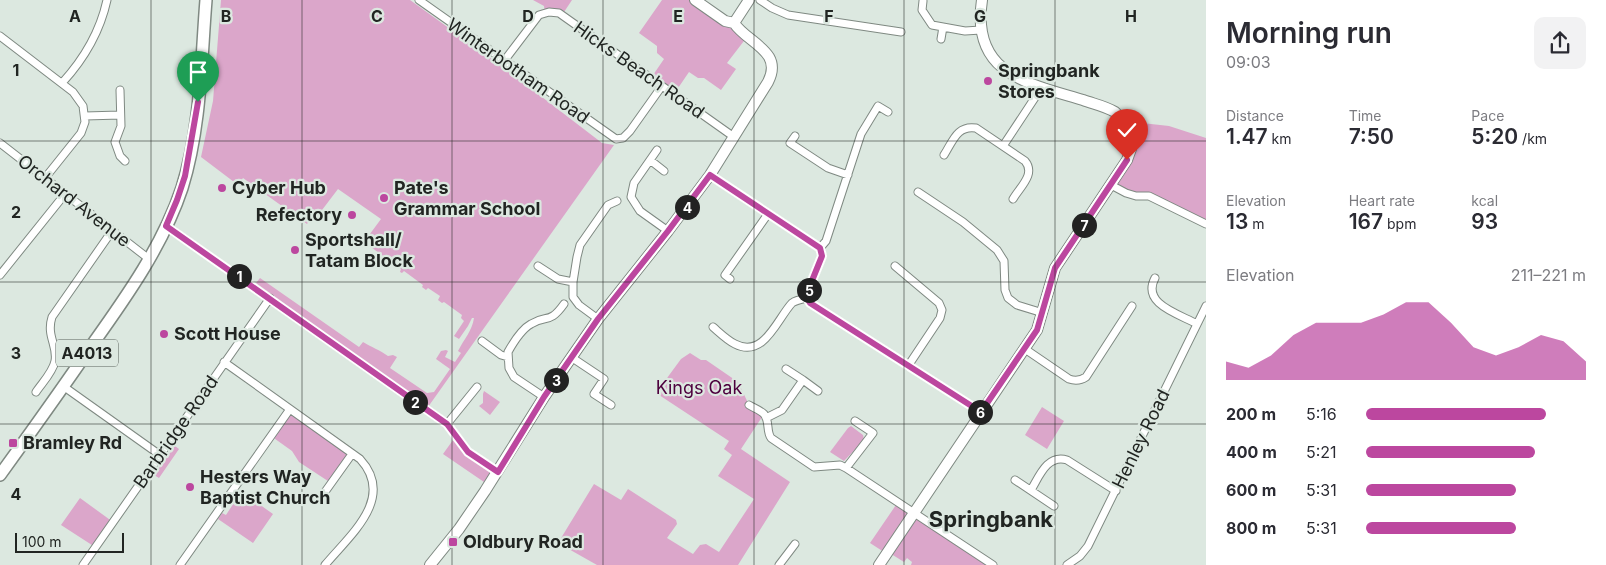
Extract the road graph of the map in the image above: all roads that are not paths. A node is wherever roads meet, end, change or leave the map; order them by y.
1 (107, 0) edge
2 (206, 0) edge
3 (419, 0) edge
4 (695, 0) edge
5 (749, 0) edge
6 (760, 0) edge
7 (982, 0) edge
8 (923, 1) dead end
9 (734, 23) junction
10 (943, 27) junction
11 (981, 30) junction
12 (902, 32) dead end
13 (0, 36) edge
14 (941, 39) dead end
15 (504, 61) junction
16 (62, 83) junction
17 (662, 86) junction
18 (1039, 87) junction
19 (120, 90) dead end
20 (888, 112) dead end
21 (120, 115) junction
22 (85, 116) junction
23 (795, 136) dead end
24 (734, 137) junction
25 (0, 143) edge
26 (1003, 146) junction
27 (658, 150) dead end
28 (944, 155) dead end
29 (650, 160) junction
30 (125, 161) dead end
31 (664, 171) dead end
32 (710, 175) junction
33 (848, 175) junction
34 (46, 178) junction
35 (1111, 185) junction
36 (918, 192) dead end
37 (66, 194) junction
38 (1013, 199) dead end
39 (617, 201) dead end
40 (768, 214) junction
41 (1206, 224) edge
42 (166, 226) junction
43 (112, 231) junction
44 (668, 231) junction
45 (820, 248) junction
46 (149, 259) junction
47 (538, 266) dead end
48 (895, 266) dead end
49 (0, 275) edge
50 (1155, 278) dead end
51 (730, 279) dead end
52 (573, 282) junction
53 (270, 298) junction
54 (807, 298) junction
55 (564, 304) dead end
56 (1132, 306) dead end
57 (1206, 306) edge
58 (1043, 314) junction
59 (598, 319) junction
60 (1197, 324) junction
61 (713, 327) dead end
62 (482, 341) dead end
63 (1025, 349) junction
64 (508, 357) junction
65 (571, 357) junction
66 (224, 362) junction
67 (908, 366) junction
68 (786, 369) dead end
69 (803, 380) junction
70 (63, 386) junction
71 (477, 387) dead end
72 (818, 391) dead end
73 (36, 392) dead end
74 (544, 397) junction
75 (611, 405) dead end
76 (750, 405) dead end
77 (290, 409) junction
78 (981, 412) junction
79 (766, 418) junction
80 (854, 421) dead end
81 (447, 424) junction
82 (352, 454) junction
83 (160, 455) junction
84 (846, 468) junction
85 (498, 472) junction
86 (0, 475) edge
87 (1014, 480) dead end
88 (1031, 490) junction
89 (1116, 491) junction
90 (322, 496) dead end
91 (1054, 506) dead end
92 (914, 512) junction
93 (794, 544) dead end
94 (989, 564) edge
95 (83, 565) edge
96 (180, 565) edge
97 (325, 565) edge
98 (430, 565) edge
99 (779, 565) edge
100 (879, 565) edge
101 (1067, 565) edge

1 - 16 street
2 - 42 main road, A4013
3 - 15 street, Winterbotham Road
4 - 9 street
5 - 9 street
6 - 12 street
7 - 11 street
8 - 10 street
9 - 24 street
10 - 11 street
10 - 14 street
11 - 18 street
13 - 16 street
15 - 17 street, Hicks Beach Road
15 - 17 street, Winterbotham Road
16 - 22 street
17 - 24 street, Hicks Beach Road
18 - 26 street
18 - 35 street
19 - 21 street
20 - 33 street
21 - 22 street
21 - 30 street
22 - 34 street
23 - 33 street
24 - 32 street
25 - 34 street, Orchard Avenue
26 - 28 street
26 - 38 street
27 - 29 street
29 - 31 street
29 - 44 street
32 - 40 street
32 - 44 street
33 - 45 street
34 - 37 street, Orchard Avenue
35 - 41 street
35 - 58 street
36 - 58 street
37 - 43 street, Orchard Avenue
37 - 49 street
39 - 52 street
40 - 45 street
40 - 51 street
42 - 46 main road, A4013
42 - 53 street
43 - 46 street, Orchard Avenue
43 - 73 street
44 - 59 street
45 - 54 street
46 - 70 main road, A4013
47 - 52 street
48 - 67 street
50 - 60 street
52 - 59 street
53 - 66 street, Barbridge Road
53 - 81 street
54 - 61 street
54 - 67 street
55 - 64 street
56 - 63 street
57 - 60 street, Henley Road
58 - 63 street
59 - 65 street
60 - 89 street, Henley Road
62 - 64 street
63 - 78 street
64 - 74 street
65 - 74 street
65 - 75 street
66 - 77 street
66 - 83 street, Barbridge Road
67 - 78 street
68 - 69 street
69 - 72 street
69 - 79 street
70 - 83 street
70 - 86 main road, A4013
71 - 81 street
74 - 85 street
76 - 79 street
77 - 82 street
77 - 96 street
78 - 92 street
79 - 84 street
80 - 84 street
81 - 85 street
82 - 90 street
82 - 97 street
83 - 95 street, Barbridge Road
84 - 92 street
85 - 98 street
87 - 88 street
88 - 89 street
88 - 91 street
89 - 101 street, Henley Road
92 - 94 street
92 - 100 street
93 - 99 street

